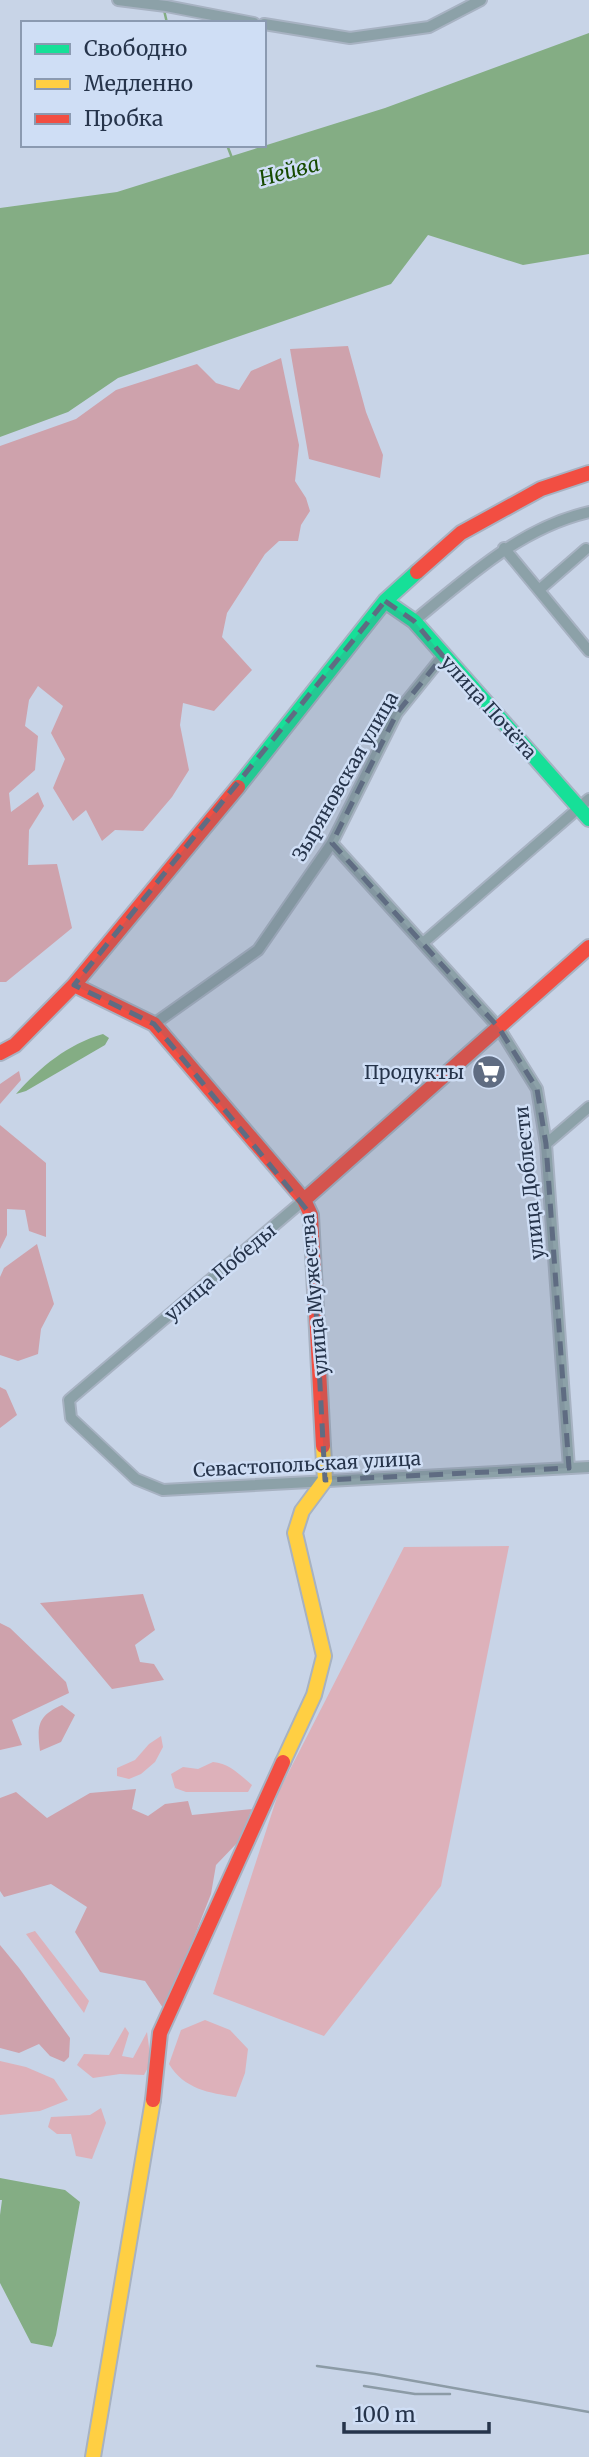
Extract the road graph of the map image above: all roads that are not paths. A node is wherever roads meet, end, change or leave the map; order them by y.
1 (118, 0) edge
2 (481, 0) edge
3 (244, 21) edge
4 (266, 24) edge
5 (589, 473) edge
6 (589, 512) edge
7 (504, 548) junction
8 (586, 550) dead end
9 (539, 590) junction
10 (385, 601) junction
11 (414, 621) junction
12 (589, 651) edge
13 (443, 656) junction
14 (586, 809) edge
15 (332, 843) junction
16 (423, 943) junction
17 (589, 947) edge
18 (75, 985) junction
19 (154, 1024) junction
20 (499, 1028) junction
21 (0, 1053) edge
22 (589, 1107) edge
23 (546, 1144) junction
24 (304, 1200) junction
25 (69, 1400) joint
26 (589, 1467) edge
27 (569, 1468) junction
28 (325, 1480) junction
29 (93, 2457) edge

1 - 3 street
2 - 4 street
5 - 10 street
6 - 7 street
7 - 9 street
7 - 11 street
8 - 9 street
9 - 12 street
10 - 11 street, улица Почёта
10 - 18 street
11 - 13 street, улица Почёта
13 - 14 street, улица Почёта
13 - 15 street, Зыряновская улица
14 - 16 street
15 - 16 street, улица Доблести
15 - 19 street, Зыряновская улица
16 - 20 street, улица Доблести
17 - 20 street, улица Победы
18 - 19 street, улица Мужества
18 - 21 street
19 - 24 street, улица Мужества
20 - 23 street, улица Доблести
20 - 24 street, улица Победы
22 - 23 street
23 - 27 street, улица Доблести
24 - 25 street, улица Победы
24 - 28 street, улица Мужества
25 - 28 street, Севастопольская улица
26 - 27 street, Севастопольская улица
27 - 28 street, Севастопольская улица
28 - 29 street

